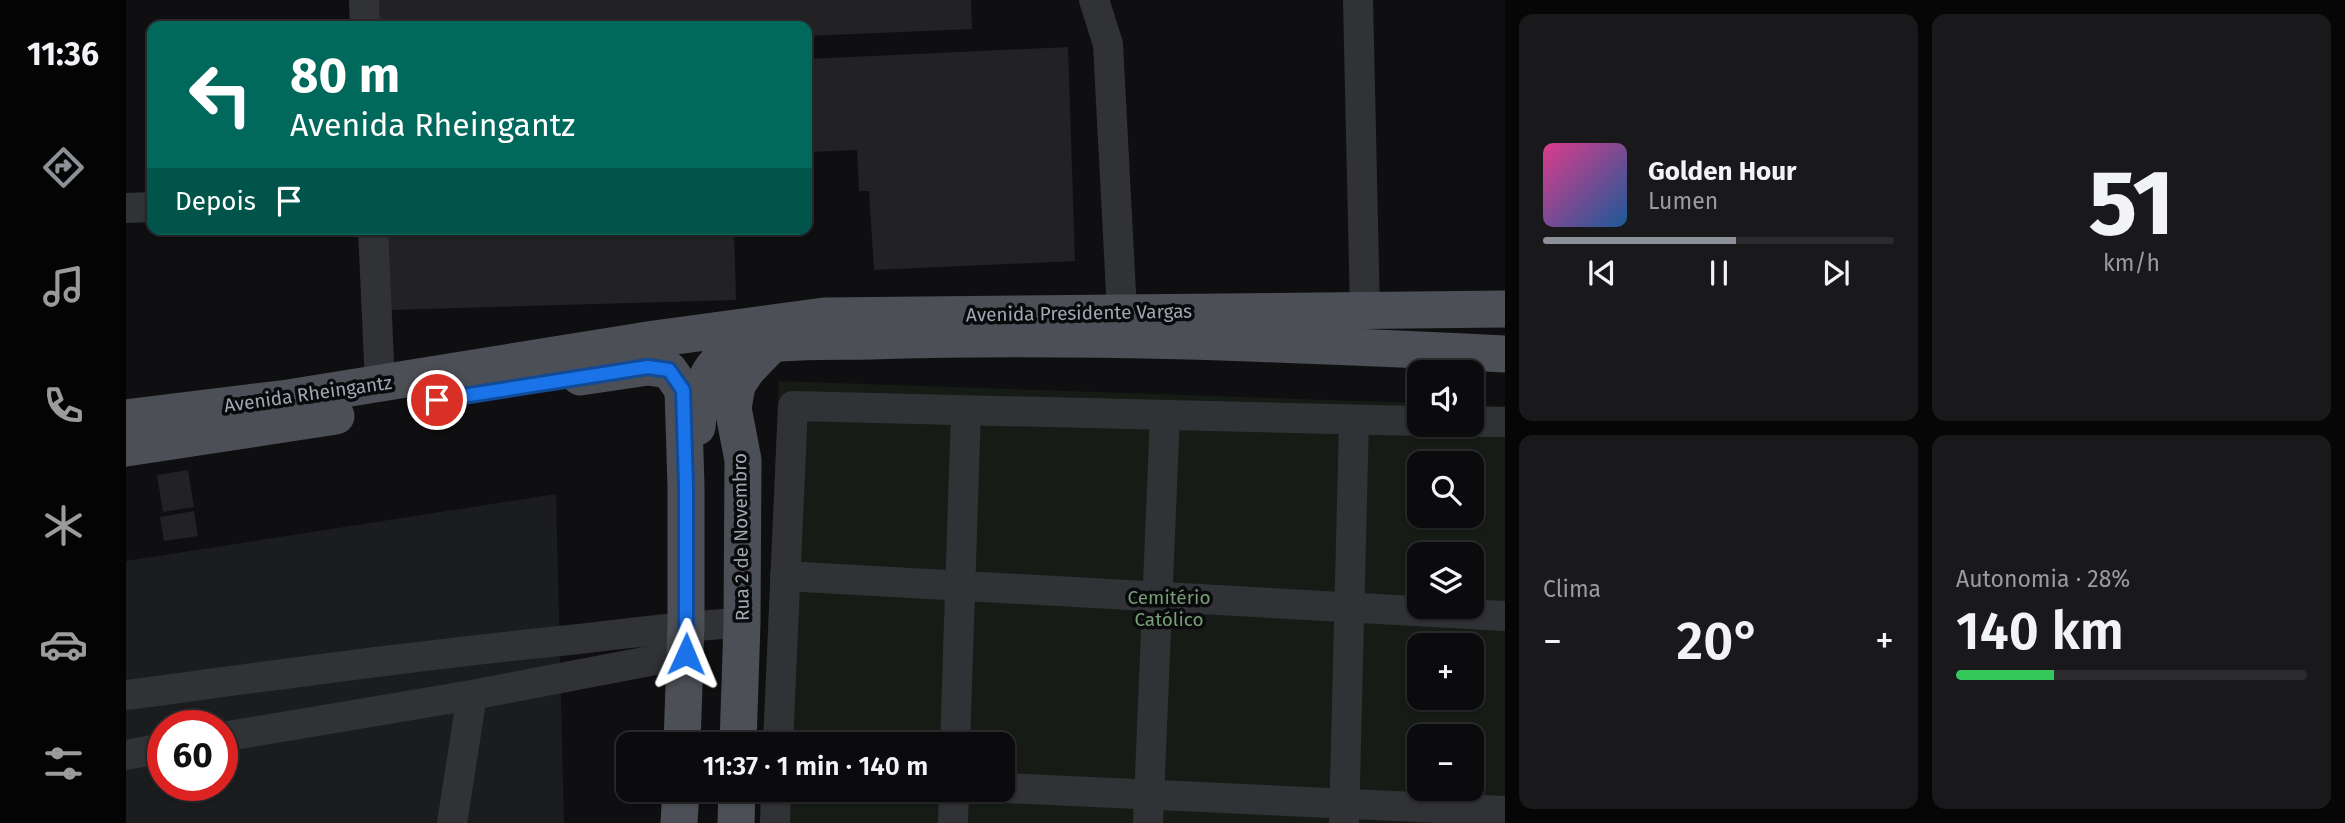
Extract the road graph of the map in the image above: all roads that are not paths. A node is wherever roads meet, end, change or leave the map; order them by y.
1 (364, 0) edge
2 (1094, 0) edge
3 (1358, 0) edge
4 (365, 21) edge
5 (147, 207) edge
6 (126, 208) edge
7 (373, 235) edge
8 (1505, 309) edge
9 (1122, 312) junction
10 (1365, 312) junction
11 (772, 344) junction
12 (651, 353) junction
13 (1505, 354) edge
14 (381, 396) junction
15 (292, 411) junction
16 (966, 411) junction
17 (1165, 415) junction
18 (126, 418) edge
19 (1354, 420) junction
20 (1407, 421) edge
21 (1484, 422) edge
22 (1505, 422) edge
23 (126, 448) edge
24 (686, 486) junction
25 (785, 576) junction
26 (961, 585) junction
27 (1157, 597) junction
28 (1350, 607) junction
29 (1505, 616) edge
30 (743, 623) junction
31 (686, 639) junction
32 (445, 652) junction
33 (126, 695) edge
34 (461, 696) junction
35 (682, 732) edge
36 (738, 732) edge
37 (778, 732) edge
38 (955, 732) edge
39 (238, 734) edge
40 (147, 751) edge
41 (126, 755) edge
42 (1015, 790) edge
43 (681, 802) edge
44 (737, 802) edge
45 (776, 802) edge
46 (954, 802) edge
47 (1148, 809) edge
48 (1505, 811) edge
49 (1345, 813) edge
50 (452, 823) edge
51 (680, 823) edge
52 (736, 823) edge
53 (775, 823) edge
54 (953, 823) edge

1 - 4 street
2 - 9 street
3 - 10 street
5 - 6 street
7 - 14 street
8 - 10 main road, Avenida Presidente Vargas
9 - 10 main road, Avenida Presidente Vargas
9 - 12 main road, Avenida Presidente Vargas
11 - 13 main road, Avenida Presidente Vargas
11 - 24 main road, Avenida Presidente Vargas
11 - 30 main road, Rua 2 de Novembro
12 - 14 main road, Avenida Rheingantz
12 - 24 main road
14 - 15 main road, Avenida Rheingantz
14 - 15 main road
15 - 18 main road, Avenida Rheingantz
15 - 23 main road, Avenida Rheingantz
16 - 17 street
16 - 25 street
16 - 26 street
17 - 19 street
17 - 27 street
19 - 20 street
19 - 28 street
21 - 22 street
24 - 31 main road
25 - 26 street
25 - 37 street
26 - 27 street
26 - 38 street
27 - 28 street
27 - 47 street
28 - 29 street
28 - 49 street
30 - 31 street
30 - 36 main road, Rua 2 de Novembro
31 - 32 street
31 - 34 street
31 - 35 main road
32 - 33 street
32 - 34 street
34 - 39 street
34 - 50 street
40 - 41 street
42 - 47 street
43 - 51 main road
44 - 52 main road
45 - 53 street
46 - 54 street
47 - 49 street
48 - 49 street

